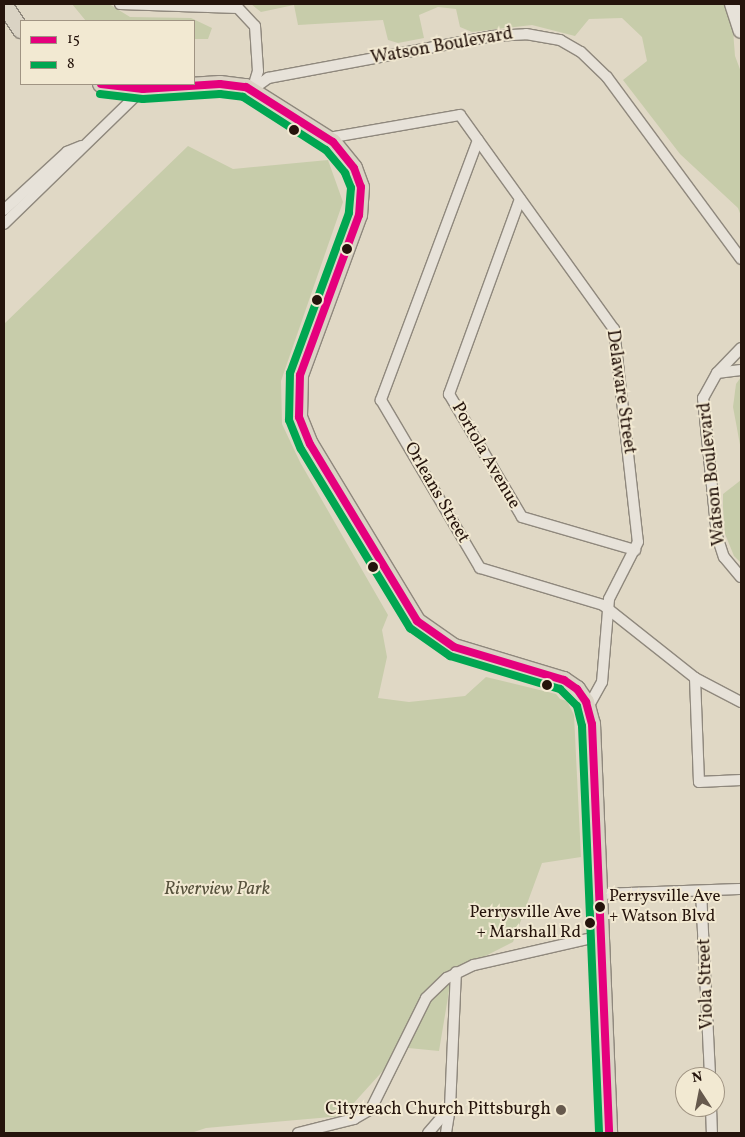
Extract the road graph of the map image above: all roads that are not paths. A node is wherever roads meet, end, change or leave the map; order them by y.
1 (120, 4) edge
2 (732, 4) edge
3 (9, 6) edge
4 (20, 28) edge
5 (741, 31) edge
6 (109, 85) edge
7 (143, 89) junction
8 (252, 89) junction
9 (328, 138) junction
10 (478, 140) junction
11 (82, 146) junction
12 (520, 199) junction
13 (4, 210) edge
14 (4, 224) edge
15 (741, 259) edge
16 (741, 348) edge
17 (741, 370) edge
18 (717, 373) junction
19 (635, 550) junction
20 (741, 577) edge
21 (607, 608) junction
22 (695, 678) junction
23 (741, 702) edge
24 (588, 707) junction
25 (741, 780) edge
26 (741, 889) edge
27 (701, 891) junction
28 (599, 894) junction
29 (601, 936) junction
30 (456, 972) junction
31 (710, 1067) edge
32 (450, 1108) junction
33 (711, 1117) edge
34 (298, 1133) edge
35 (428, 1133) edge
36 (446, 1133) edge
37 (608, 1133) edge
38 (712, 1133) edge

1 - 8 street
2 - 5 main road
3 - 4 main road
6 - 7 main road
7 - 8 main road
7 - 11 street
8 - 9 main road
8 - 15 street, Watson Boulevard
9 - 10 street, Delaware Street
9 - 24 main road
10 - 12 street, Delaware Street
10 - 21 street, Orleans Street
11 - 13 street
11 - 14 street
12 - 19 street, Delaware Street
12 - 19 street, Portola Avenue
16 - 18 street, Watson Boulevard
17 - 18 street
18 - 20 street, Watson Boulevard
19 - 21 street, Delaware Street
21 - 22 street, Orleans Street
21 - 24 street, Delaware Street
22 - 23 street, Orleans Street
22 - 25 street
24 - 28 main road
26 - 27 street
27 - 28 street
27 - 31 street, Viola Street
28 - 29 main road
29 - 30 street
29 - 37 main road
30 - 32 street
30 - 34 street
32 - 35 street
32 - 36 street
33 - 38 street

